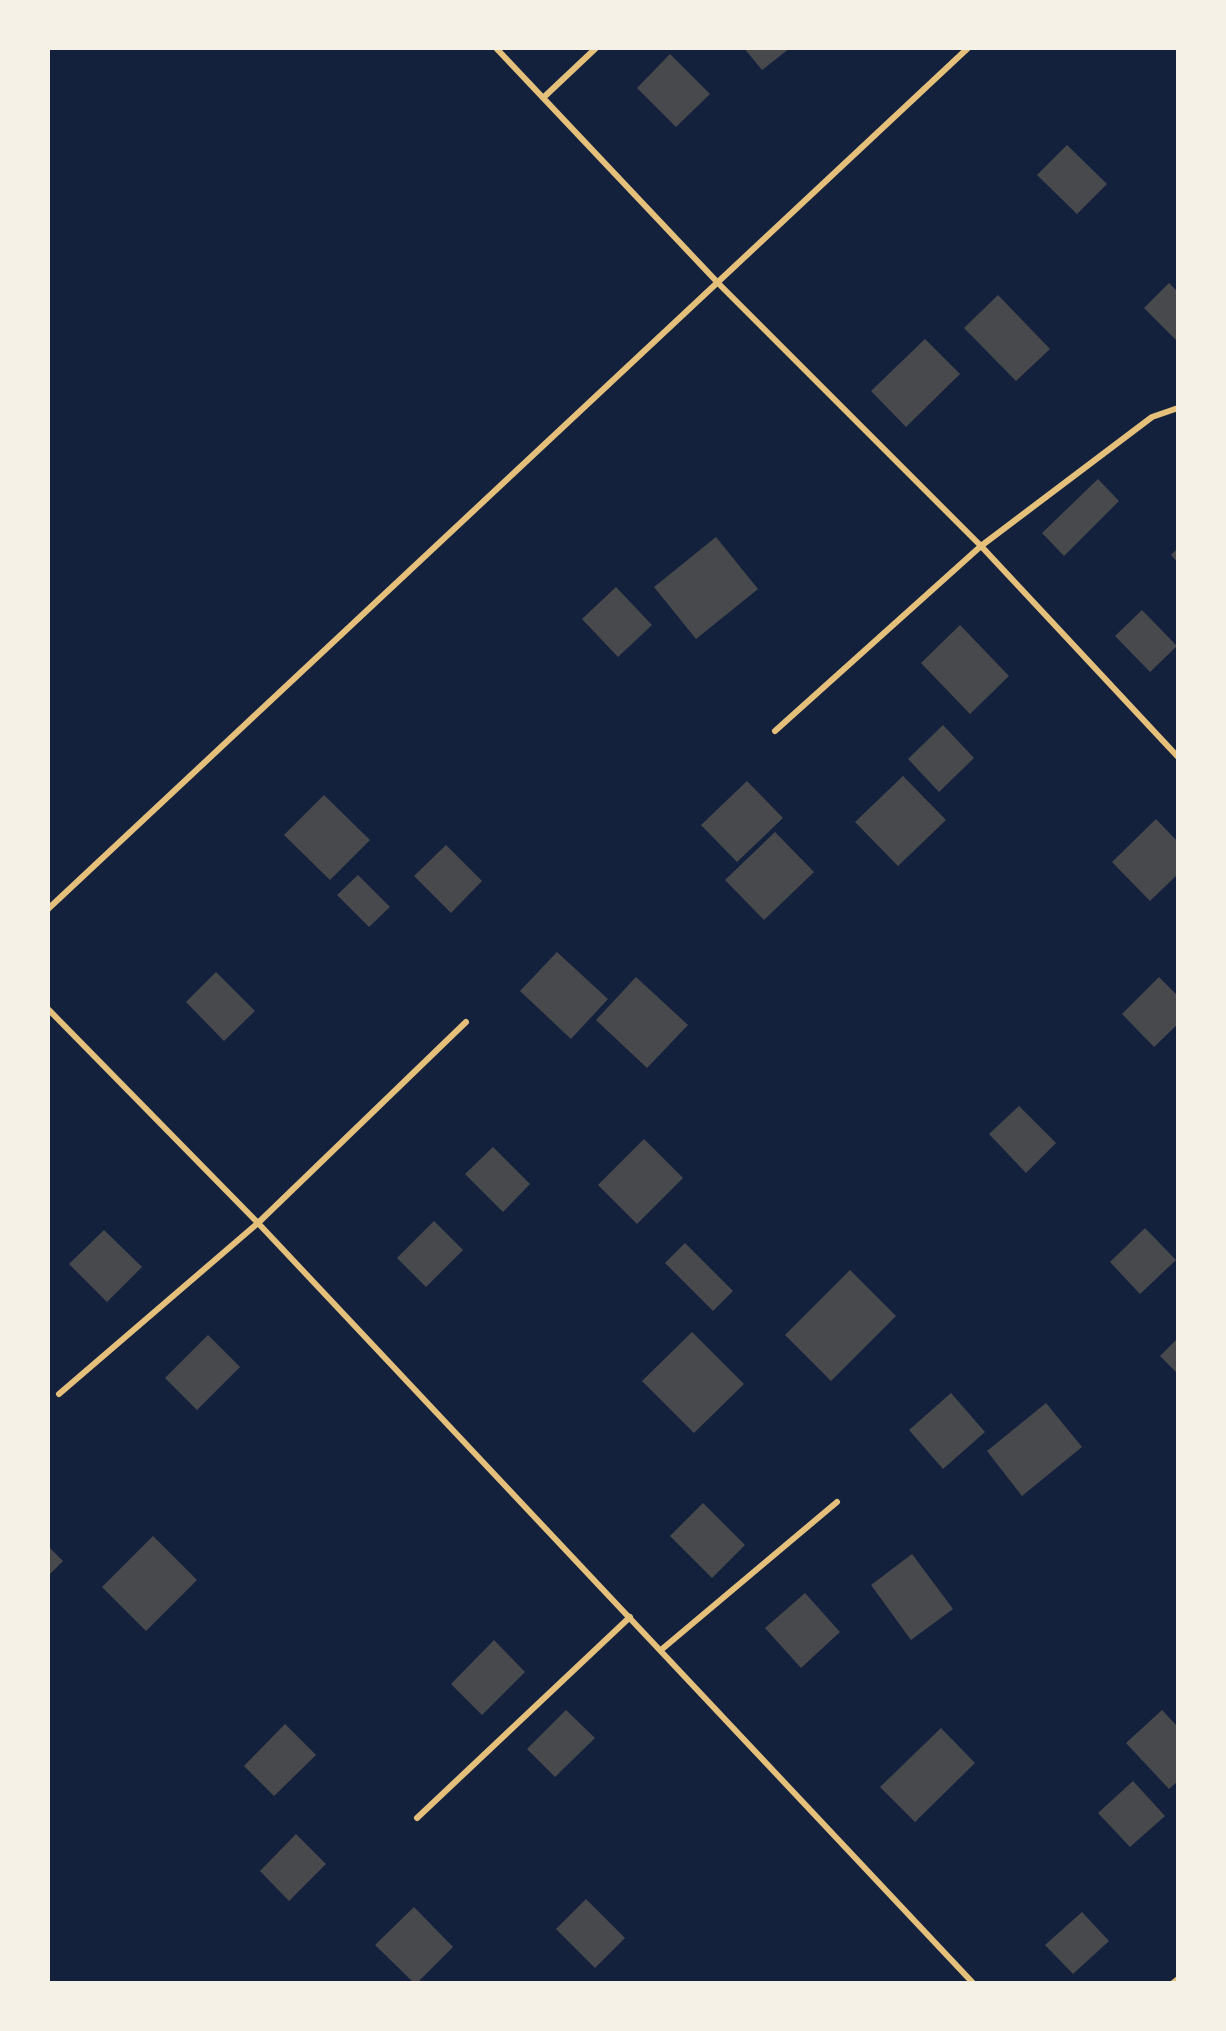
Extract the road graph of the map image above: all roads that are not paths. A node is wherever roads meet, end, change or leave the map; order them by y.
1 (496, 48) edge
2 (596, 48) edge
3 (968, 48) edge
4 (543, 98) junction
5 (719, 284) junction
6 (1178, 408) edge
7 (981, 546) junction
8 (775, 731) dead end
9 (1178, 757) edge
10 (48, 909) edge
11 (48, 1008) edge
12 (466, 1022) dead end
13 (258, 1223) junction
14 (59, 1394) dead end
15 (837, 1502) dead end
16 (630, 1617) junction
17 (661, 1650) junction
18 (417, 1818) dead end
19 (1178, 1979) edge
20 (973, 1983) edge
21 (1173, 1983) edge

1 - 4 street
2 - 4 street
3 - 5 street
4 - 5 street
5 - 7 street
5 - 10 street
6 - 7 street
7 - 8 street
7 - 9 street
11 - 13 street
12 - 13 street
13 - 14 street
13 - 16 street
15 - 17 street
16 - 17 street
16 - 18 street
17 - 20 street
19 - 21 street

